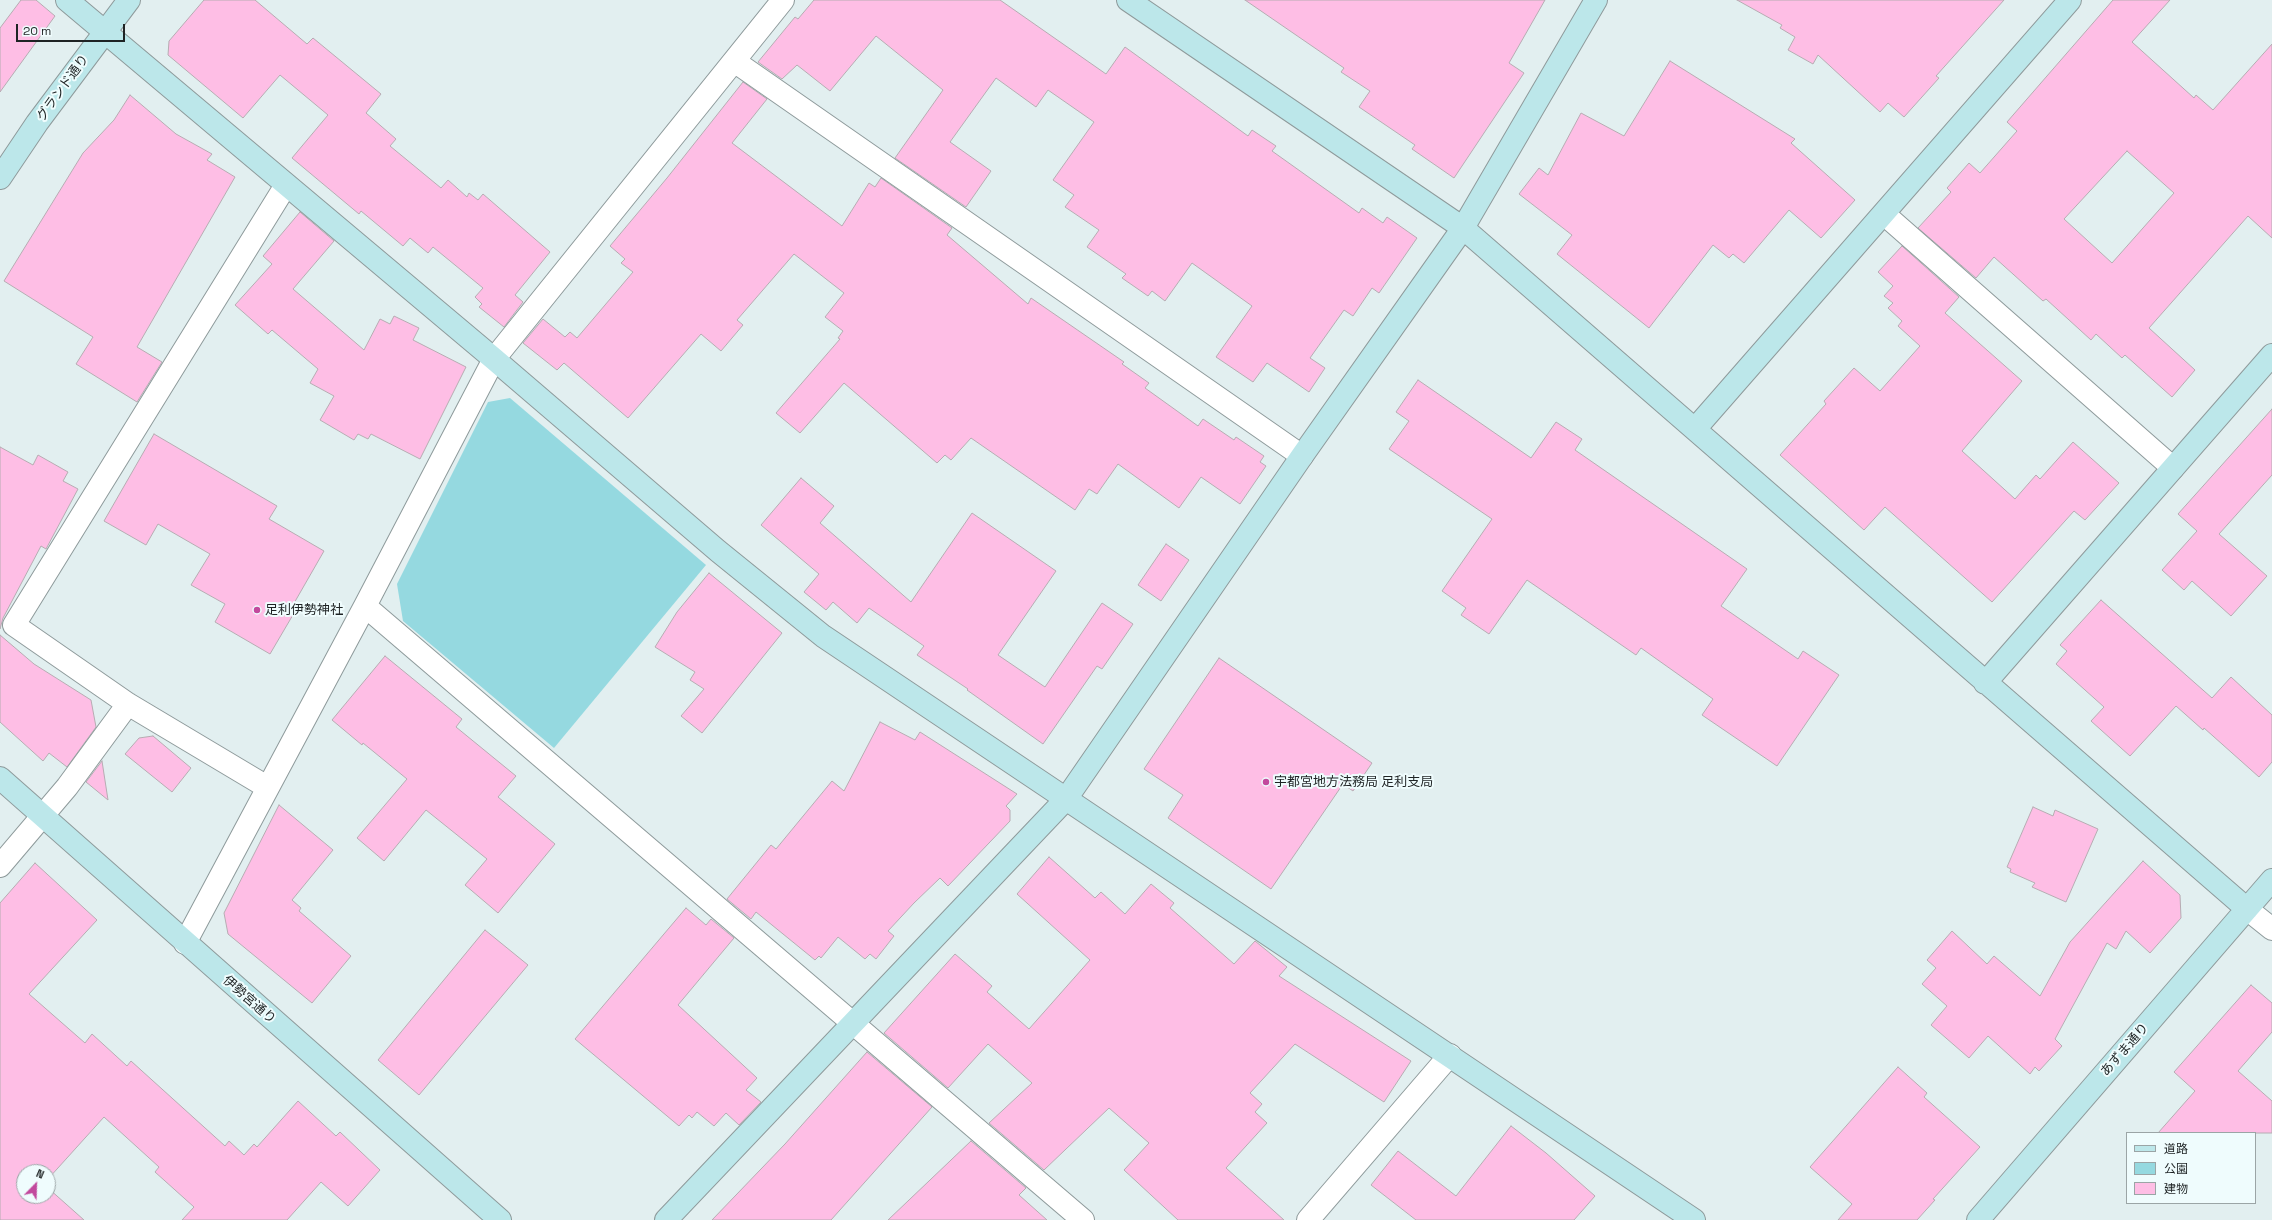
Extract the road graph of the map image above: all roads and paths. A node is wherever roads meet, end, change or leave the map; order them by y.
1 (67, 0) edge
2 (129, 0) edge
3 (783, 0) edge
4 (1128, 0) edge
5 (1596, 0) edge
6 (2070, 0) edge
7 (104, 31) junction
8 (734, 61) junction
9 (0, 178) edge
10 (286, 185) junction
11 (1884, 214) junction
12 (1463, 228) junction
13 (2272, 355) edge
14 (494, 359) junction
15 (1695, 429) junction
16 (1302, 456) junction
17 (2173, 468) junction
18 (365, 606) junction
19 (1985, 683) junction
20 (128, 704) junction
21 (0, 778) edge
22 (267, 787) junction
23 (1066, 799) junction
24 (42, 816) junction
25 (0, 866) edge
26 (2272, 880) edge
27 (2247, 909) junction
28 (2272, 929) edge
29 (184, 943) junction
30 (853, 1025) junction
31 (1450, 1055) junction
32 (500, 1220) edge
33 (666, 1220) edge
34 (1083, 1220) edge
35 (1308, 1220) edge
36 (1694, 1220) edge
37 (1978, 1220) edge

1 - 7 street
2 - 7 street, グランド通り
3 - 8 street
4 - 12 street
5 - 12 street
6 - 11 street
7 - 9 street, グランド通り
7 - 10 street
8 - 14 street
8 - 16 street
10 - 14 street
10 - 20 street
11 - 15 street
11 - 17 street
12 - 15 street
12 - 16 street
13 - 17 street
14 - 18 street
14 - 23 street
15 - 19 street
16 - 23 street
17 - 19 street
18 - 22 street
18 - 30 street
19 - 27 street
20 - 22 street
20 - 24 street
21 - 24 street, 伊勢宮通り
22 - 29 street
23 - 30 street
23 - 31 street
24 - 25 street
24 - 29 street, 伊勢宮通り
26 - 27 street, あずま通り
27 - 28 street
27 - 37 street, あずま通り
29 - 32 street, 伊勢宮通り
30 - 33 street
30 - 34 street
31 - 35 street
31 - 36 street

